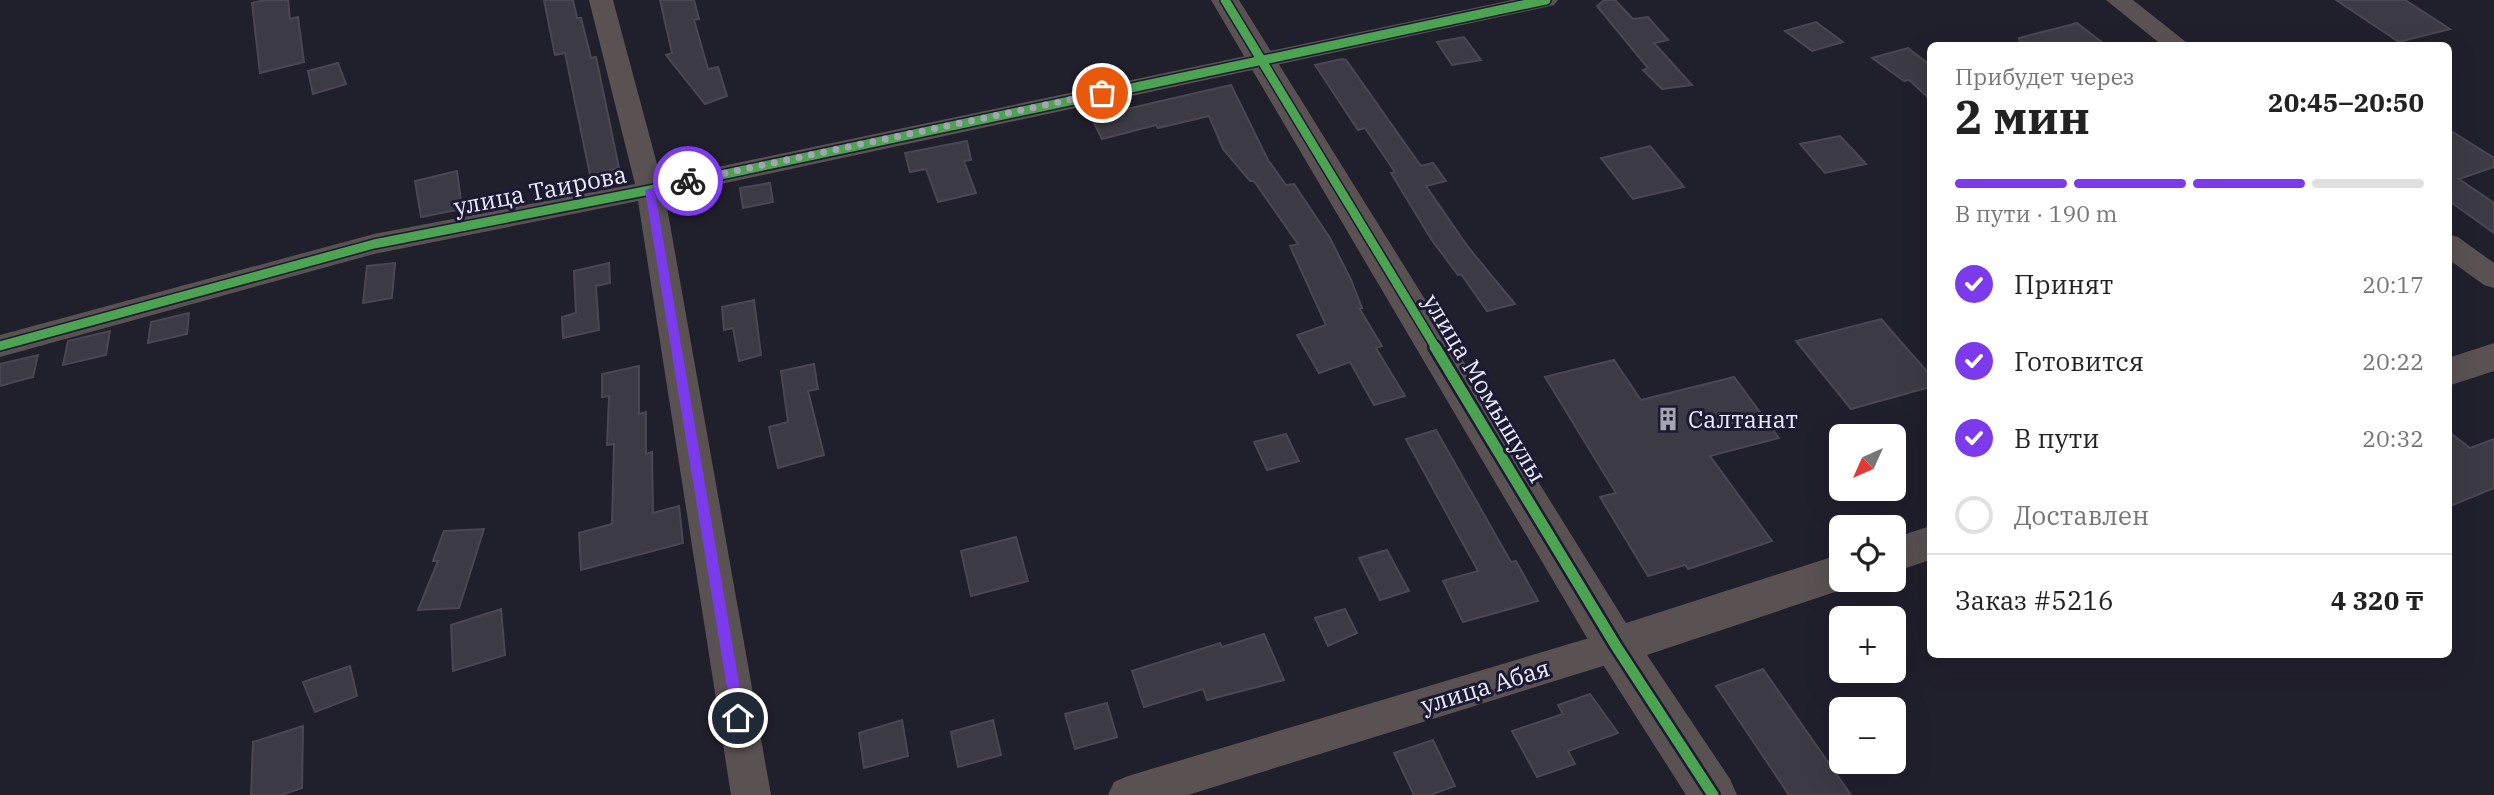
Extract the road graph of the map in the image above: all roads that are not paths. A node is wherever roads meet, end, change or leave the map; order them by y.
1 (601, 0) edge
2 (1225, 0) edge
3 (1545, 0) edge
4 (2118, 0) edge
5 (2174, 42) edge
6 (1262, 59) junction
7 (650, 190) junction
8 (2452, 247) edge
9 (2494, 278) edge
10 (0, 346) edge
11 (2494, 357) edge
12 (2452, 371) edge
13 (1927, 544) edge
14 (1906, 551) edge
15 (1829, 576) edge
16 (1616, 646) junction
17 (751, 795) edge
18 (1128, 795) edge
19 (1713, 795) edge

1 - 7 street
2 - 6 street, улица Момышулы
3 - 6 street, улица Таирова
4 - 5 street
6 - 7 street, улица Таирова
6 - 16 street, улица Момышулы
7 - 10 street, улица Таирова
7 - 17 street
8 - 9 street
11 - 12 street
13 - 14 street
15 - 16 street, улица Абая
16 - 18 street, улица Абая
16 - 19 street, улица Момышулы

